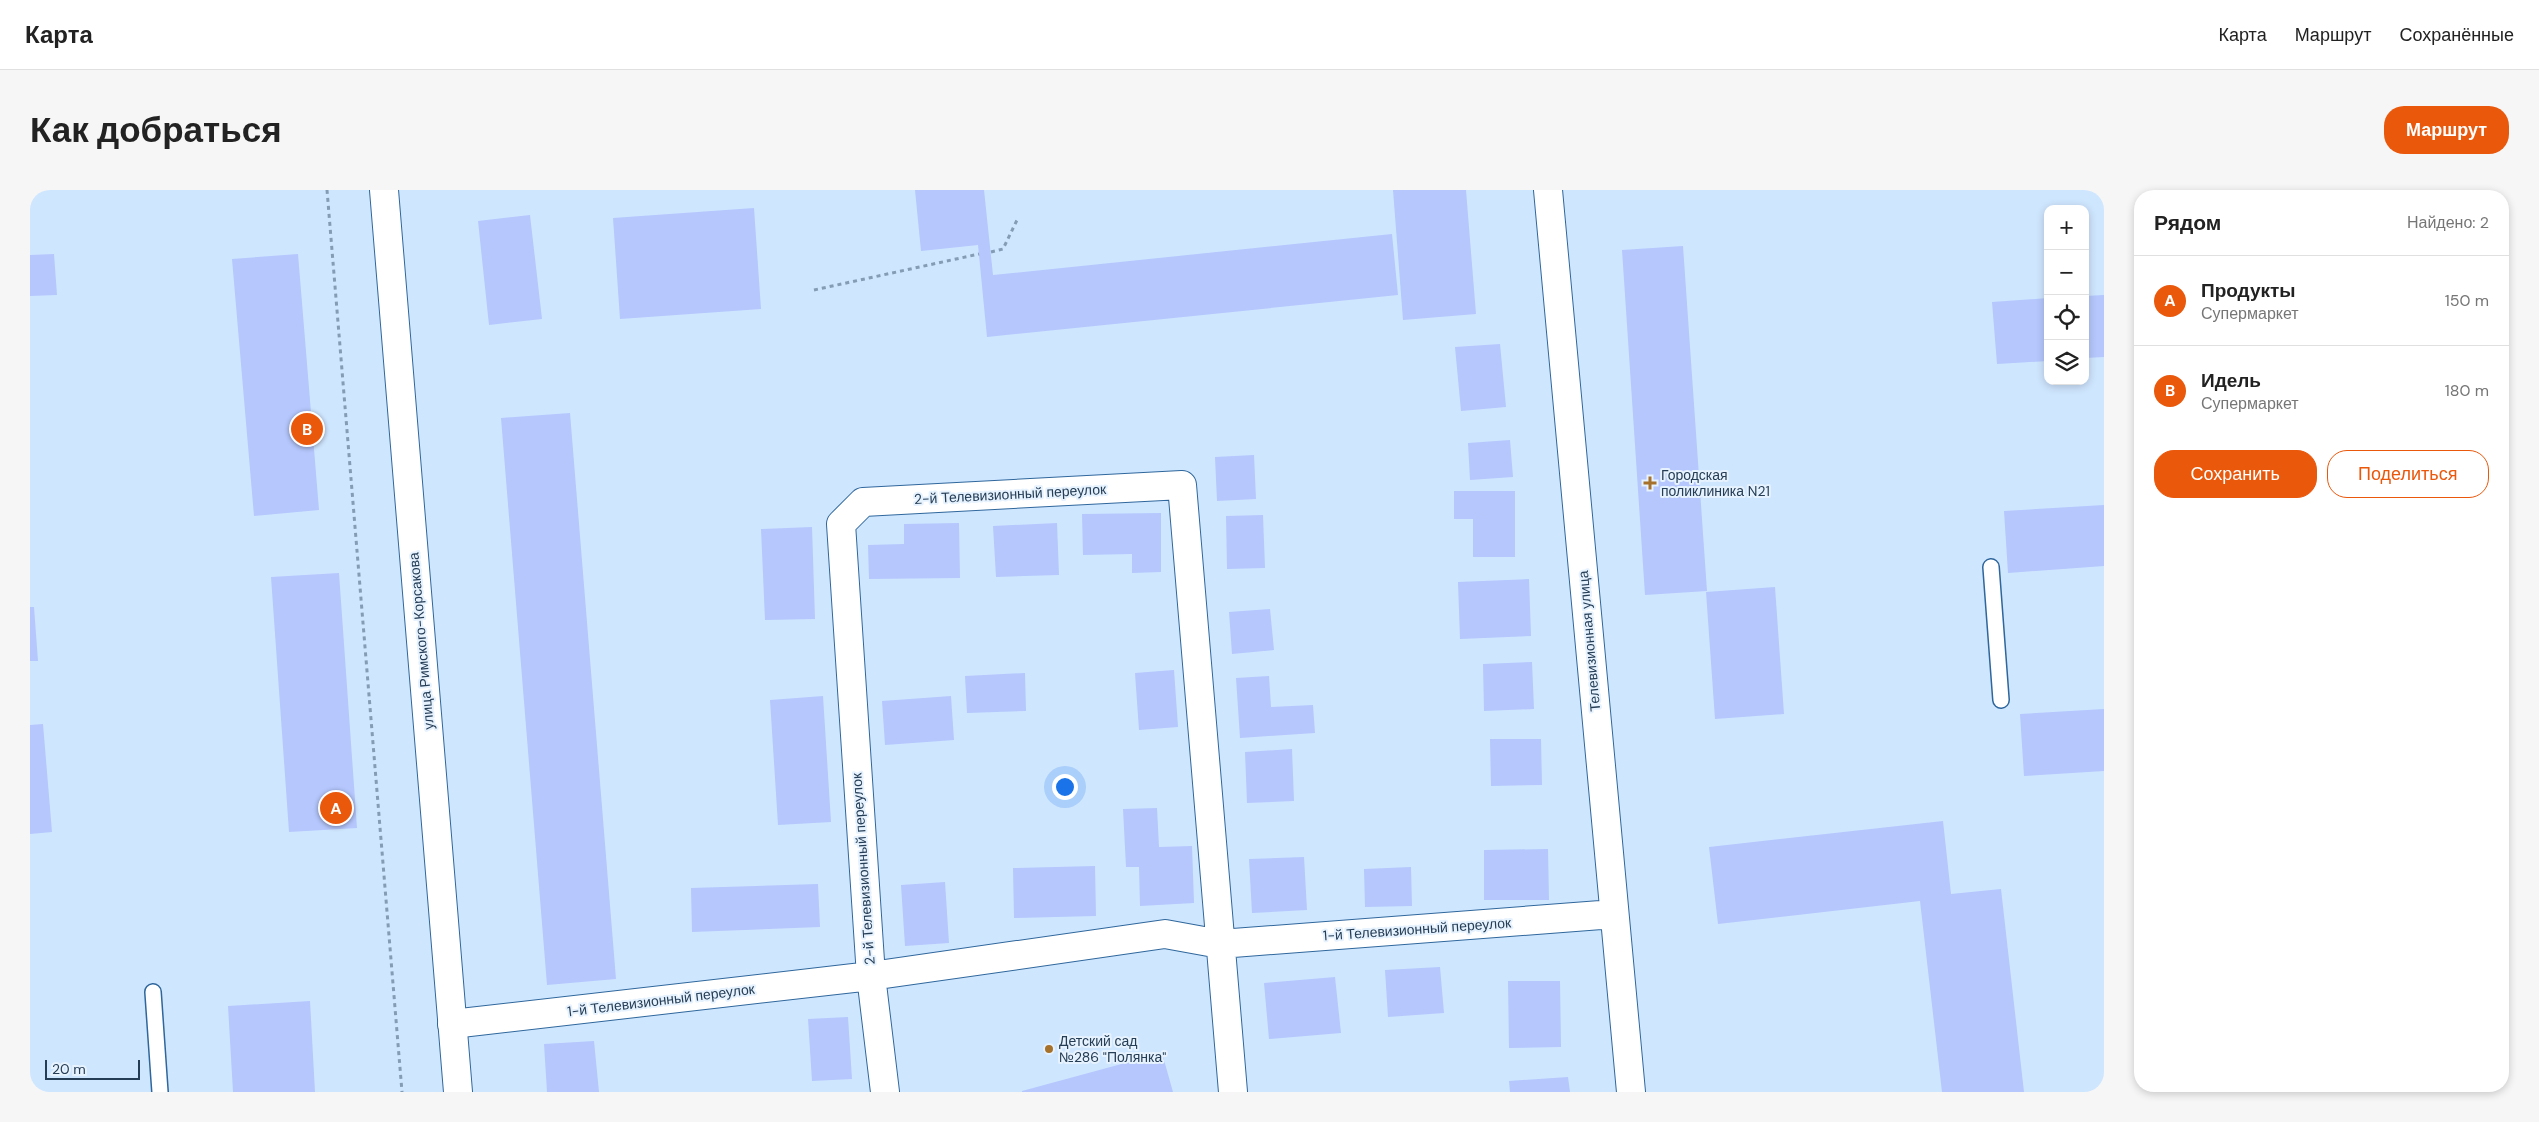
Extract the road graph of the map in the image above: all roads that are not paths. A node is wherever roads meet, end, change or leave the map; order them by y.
1 (384, 190) edge
2 (1548, 190) edge
3 (1991, 567) dead end
4 (2002, 700) dead end
5 (1614, 914) junction
6 (1220, 944) junction
7 (870, 976) junction
8 (153, 992) dead end
9 (452, 1024) junction
10 (160, 1092) edge
11 (458, 1092) edge
12 (885, 1092) edge
13 (1233, 1092) edge
14 (1631, 1092) edge

1 - 9 street, улица Римского-Корсакова
2 - 5 street, Телевизионная улица
3 - 4 lane
5 - 6 street, 1-й Телевизионный переулок
5 - 14 street, Телевизионная улица
6 - 7 street, 1-й Телевизионный переулок
6 - 7 street, 2-й Телевизионный переулок
6 - 13 street
7 - 9 street, 1-й Телевизионный переулок
7 - 12 street
8 - 10 lane
9 - 11 street, улица Римского-Корсакова

